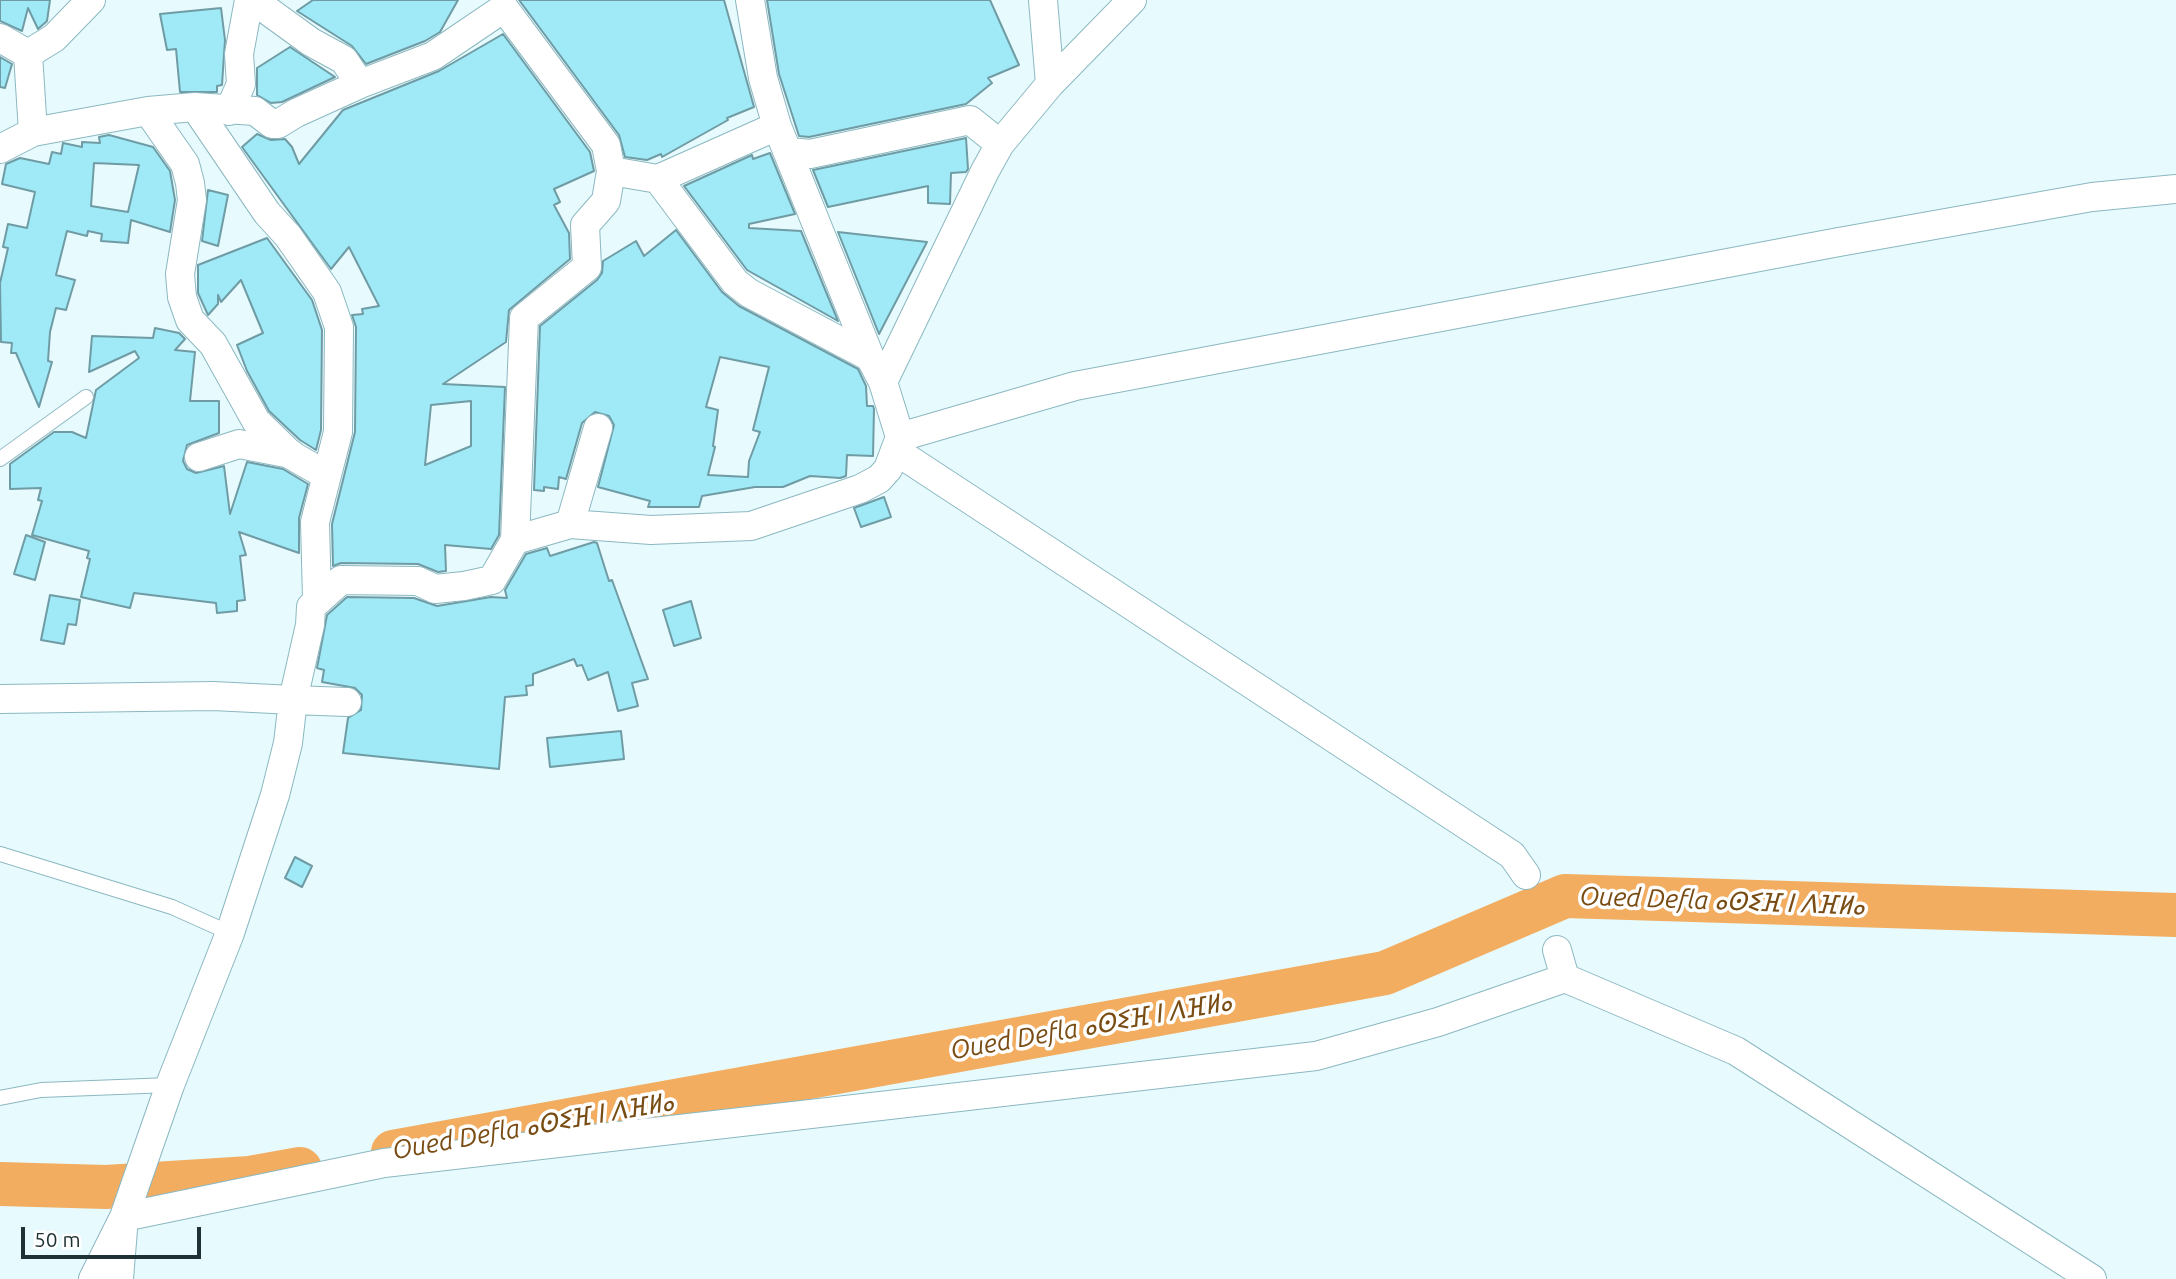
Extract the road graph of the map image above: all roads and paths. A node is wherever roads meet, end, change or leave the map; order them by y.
1 (91, 0) edge
2 (251, 0) edge
3 (751, 0) edge
4 (1043, 0) edge
5 (1132, 0) edge
6 (504, 4) edge
7 (0, 38) edge
8 (28, 54) junction
9 (360, 84) junction
10 (1050, 84) junction
11 (195, 107) junction
12 (148, 111) junction
13 (229, 111) junction
14 (777, 126) junction
15 (33, 132) junction
16 (1000, 144) junction
17 (0, 149) edge
18 (790, 152) junction
19 (611, 171) junction
20 (658, 178) junction
21 (2176, 189) edge
22 (870, 357) junction
23 (883, 382) junction
24 (86, 397) dead end
25 (598, 428) dead end
26 (898, 444) junction
27 (291, 455) junction
28 (198, 457) dead end
29 (0, 459) edge
30 (326, 475) junction
31 (570, 524) junction
32 (515, 540) junction
33 (317, 599) junction
34 (0, 699) edge
35 (293, 700) junction
36 (347, 702) dead end
37 (0, 854) edge
38 (1526, 875) dead end
39 (230, 933) junction
40 (1556, 950) dead end
41 (1565, 978) junction
42 (168, 1092) junction
43 (0, 1098) edge
44 (124, 1216) junction
45 (93, 1279) edge
46 (119, 1279) edge
47 (2092, 1279) edge

1 - 8 street
2 - 9 street
2 - 13 street
3 - 14 street
4 - 10 street
5 - 10 street
6 - 9 street
6 - 19 street
7 - 8 street
8 - 15 street
9 - 13 street
10 - 16 street
11 - 12 street
11 - 13 street
11 - 30 street
12 - 15 street
12 - 27 street
14 - 18 street
14 - 20 street
15 - 17 street
16 - 18 street
16 - 23 street
18 - 22 street
19 - 20 street
19 - 32 street
20 - 22 street
21 - 26 street
22 - 23 street
23 - 26 street
24 - 29 lane
25 - 31 street
26 - 31 street
26 - 38 street
27 - 28 street
27 - 30 street
30 - 33 street
31 - 32 street
32 - 33 street
33 - 35 street
34 - 35 street
35 - 36 street
35 - 39 street
37 - 39 lane
39 - 42 street
40 - 41 street
41 - 44 street
41 - 47 street
42 - 43 lane
42 - 44 street
44 - 45 street
44 - 46 street

